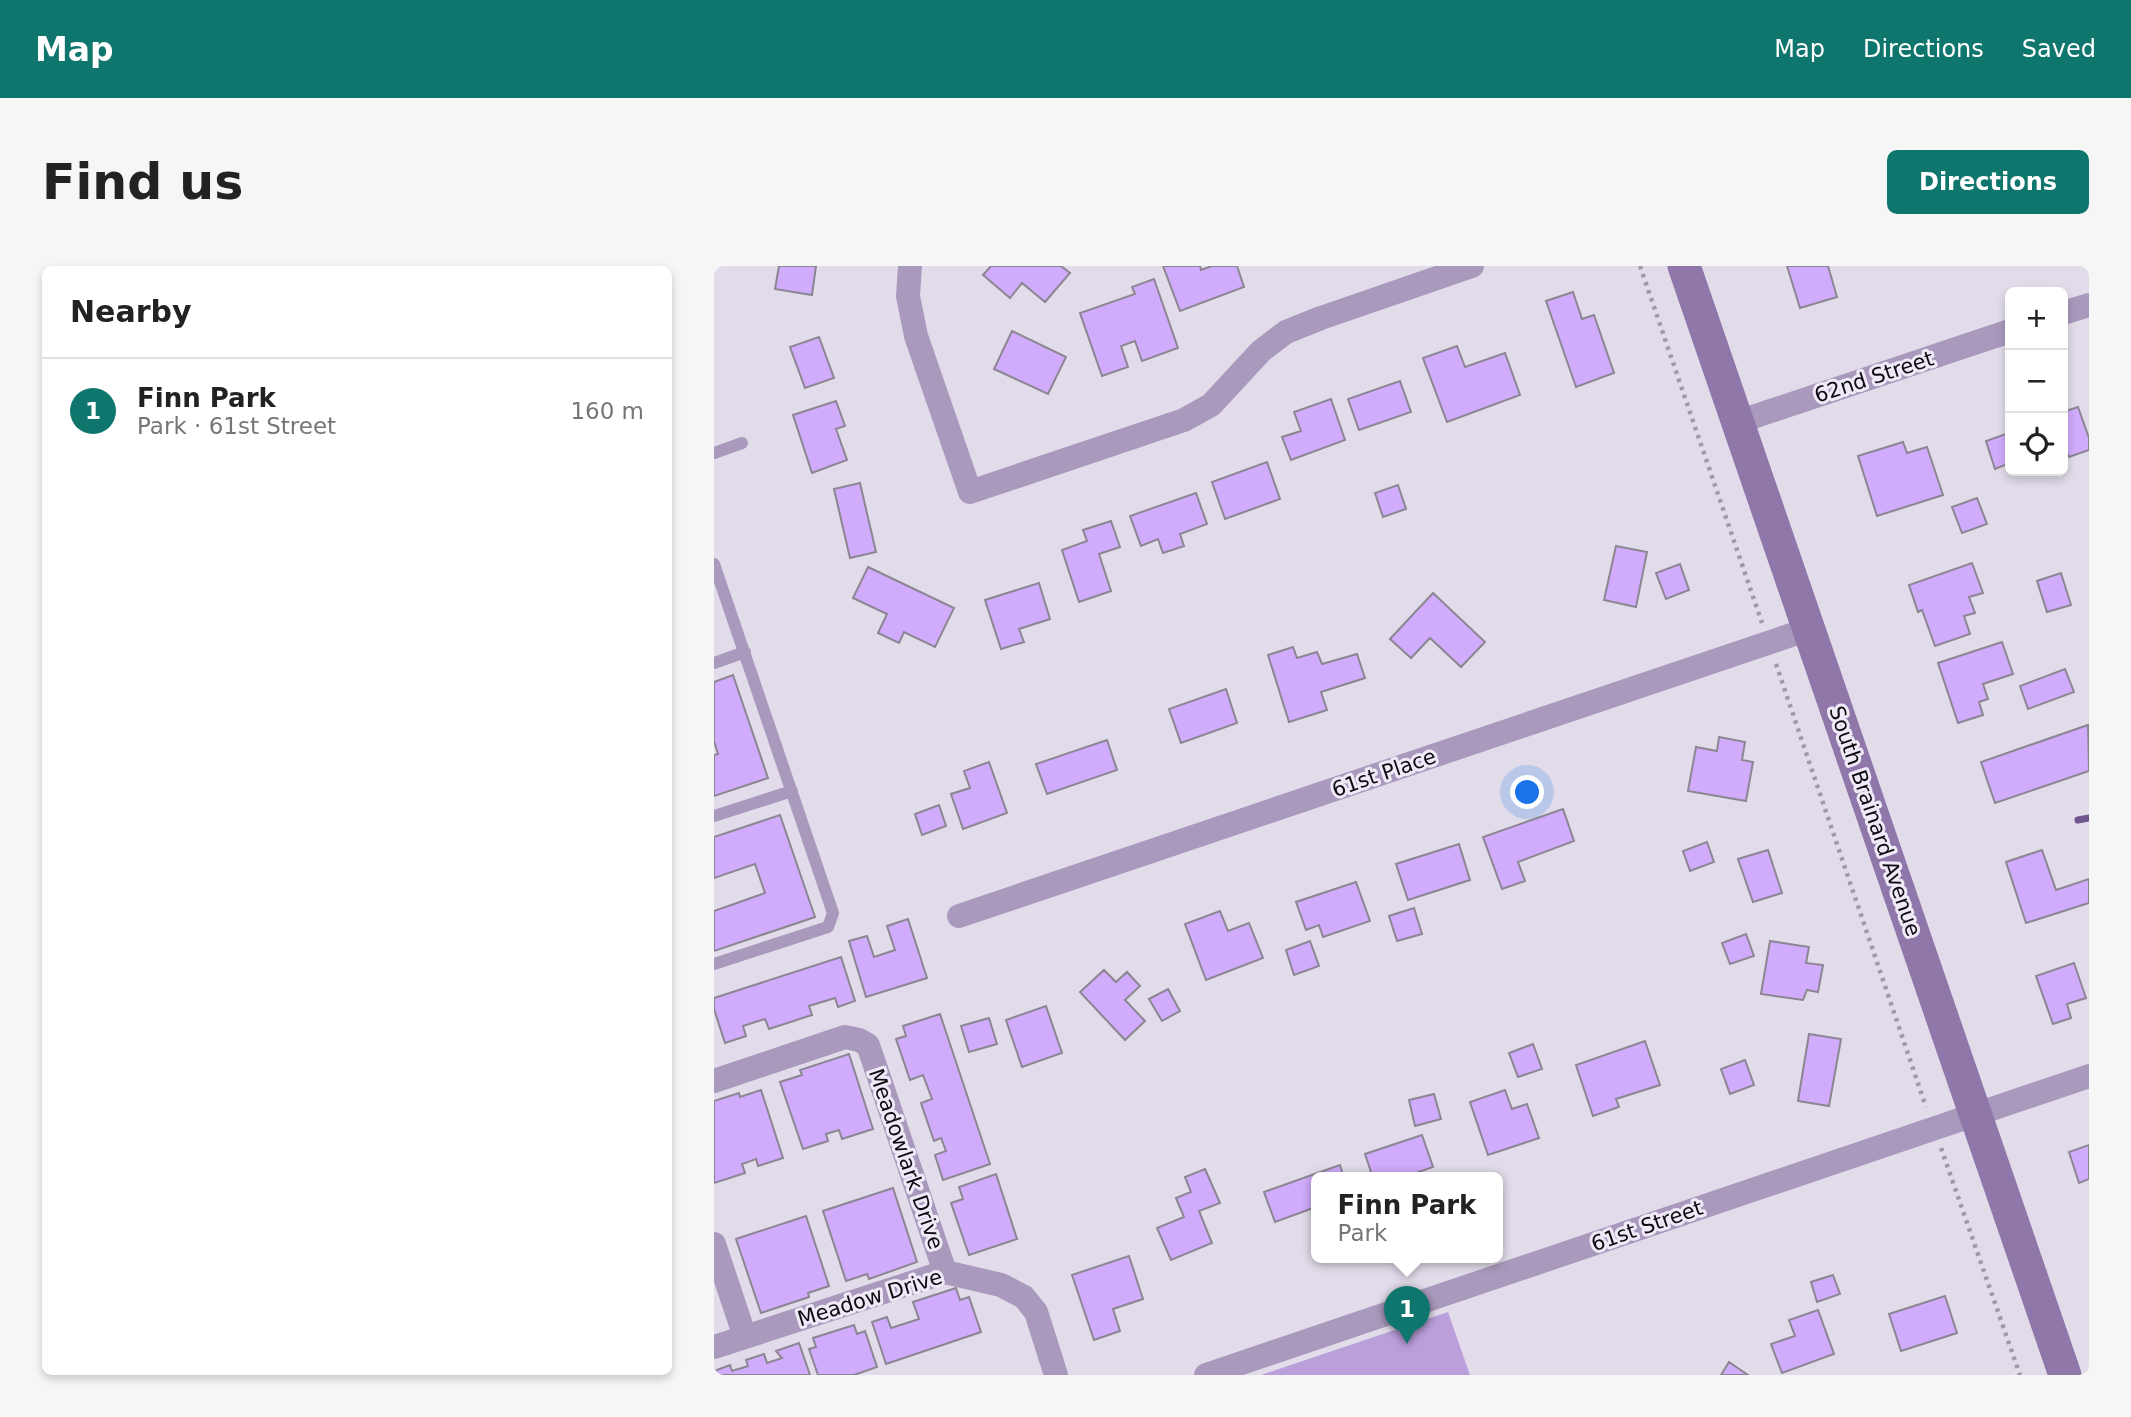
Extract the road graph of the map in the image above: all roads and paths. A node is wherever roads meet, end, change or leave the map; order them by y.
1 (910, 266) edge
2 (1472, 266) edge
3 (1640, 266) edge
4 (1684, 266) edge
5 (2089, 305) edge
6 (2068, 311) edge
7 (2005, 333) edge
8 (1738, 422) junction
9 (742, 443) dead end
10 (714, 453) edge
11 (714, 564) edge
12 (1809, 629) junction
13 (1769, 644) junction
14 (745, 652) junction
15 (714, 663) edge
16 (792, 791) junction
17 (714, 816) edge
18 (959, 916) dead end
19 (714, 964) edge
20 (2089, 1076) edge
21 (714, 1082) edge
22 (1976, 1115) junction
23 (1934, 1130) junction
24 (714, 1244) edge
25 (944, 1272) junction
26 (745, 1337) junction
27 (714, 1347) edge
28 (1056, 1375) edge
29 (1206, 1375) edge
30 (2020, 1375) edge
31 (2065, 1375) edge

1 - 2 street
3 - 13 path
4 - 8 street, South Brainard Avenue
5 - 6 street
7 - 8 street, 62nd Street
8 - 12 street, South Brainard Avenue
9 - 10 lane
11 - 14 lane
12 - 13 street, 61st Place
12 - 22 street, South Brainard Avenue
13 - 18 street, 61st Place
13 - 23 path
14 - 15 lane
14 - 16 lane
16 - 17 lane
16 - 19 lane
20 - 22 street, 61st Street
21 - 25 street, Meadowlark Drive
22 - 23 street, 61st Street
22 - 31 street, South Brainard Avenue
23 - 29 street, 61st Street
23 - 30 path
24 - 26 street
25 - 26 street, Meadow Drive
25 - 28 street, Meadow Drive
26 - 27 street, Meadow Drive

